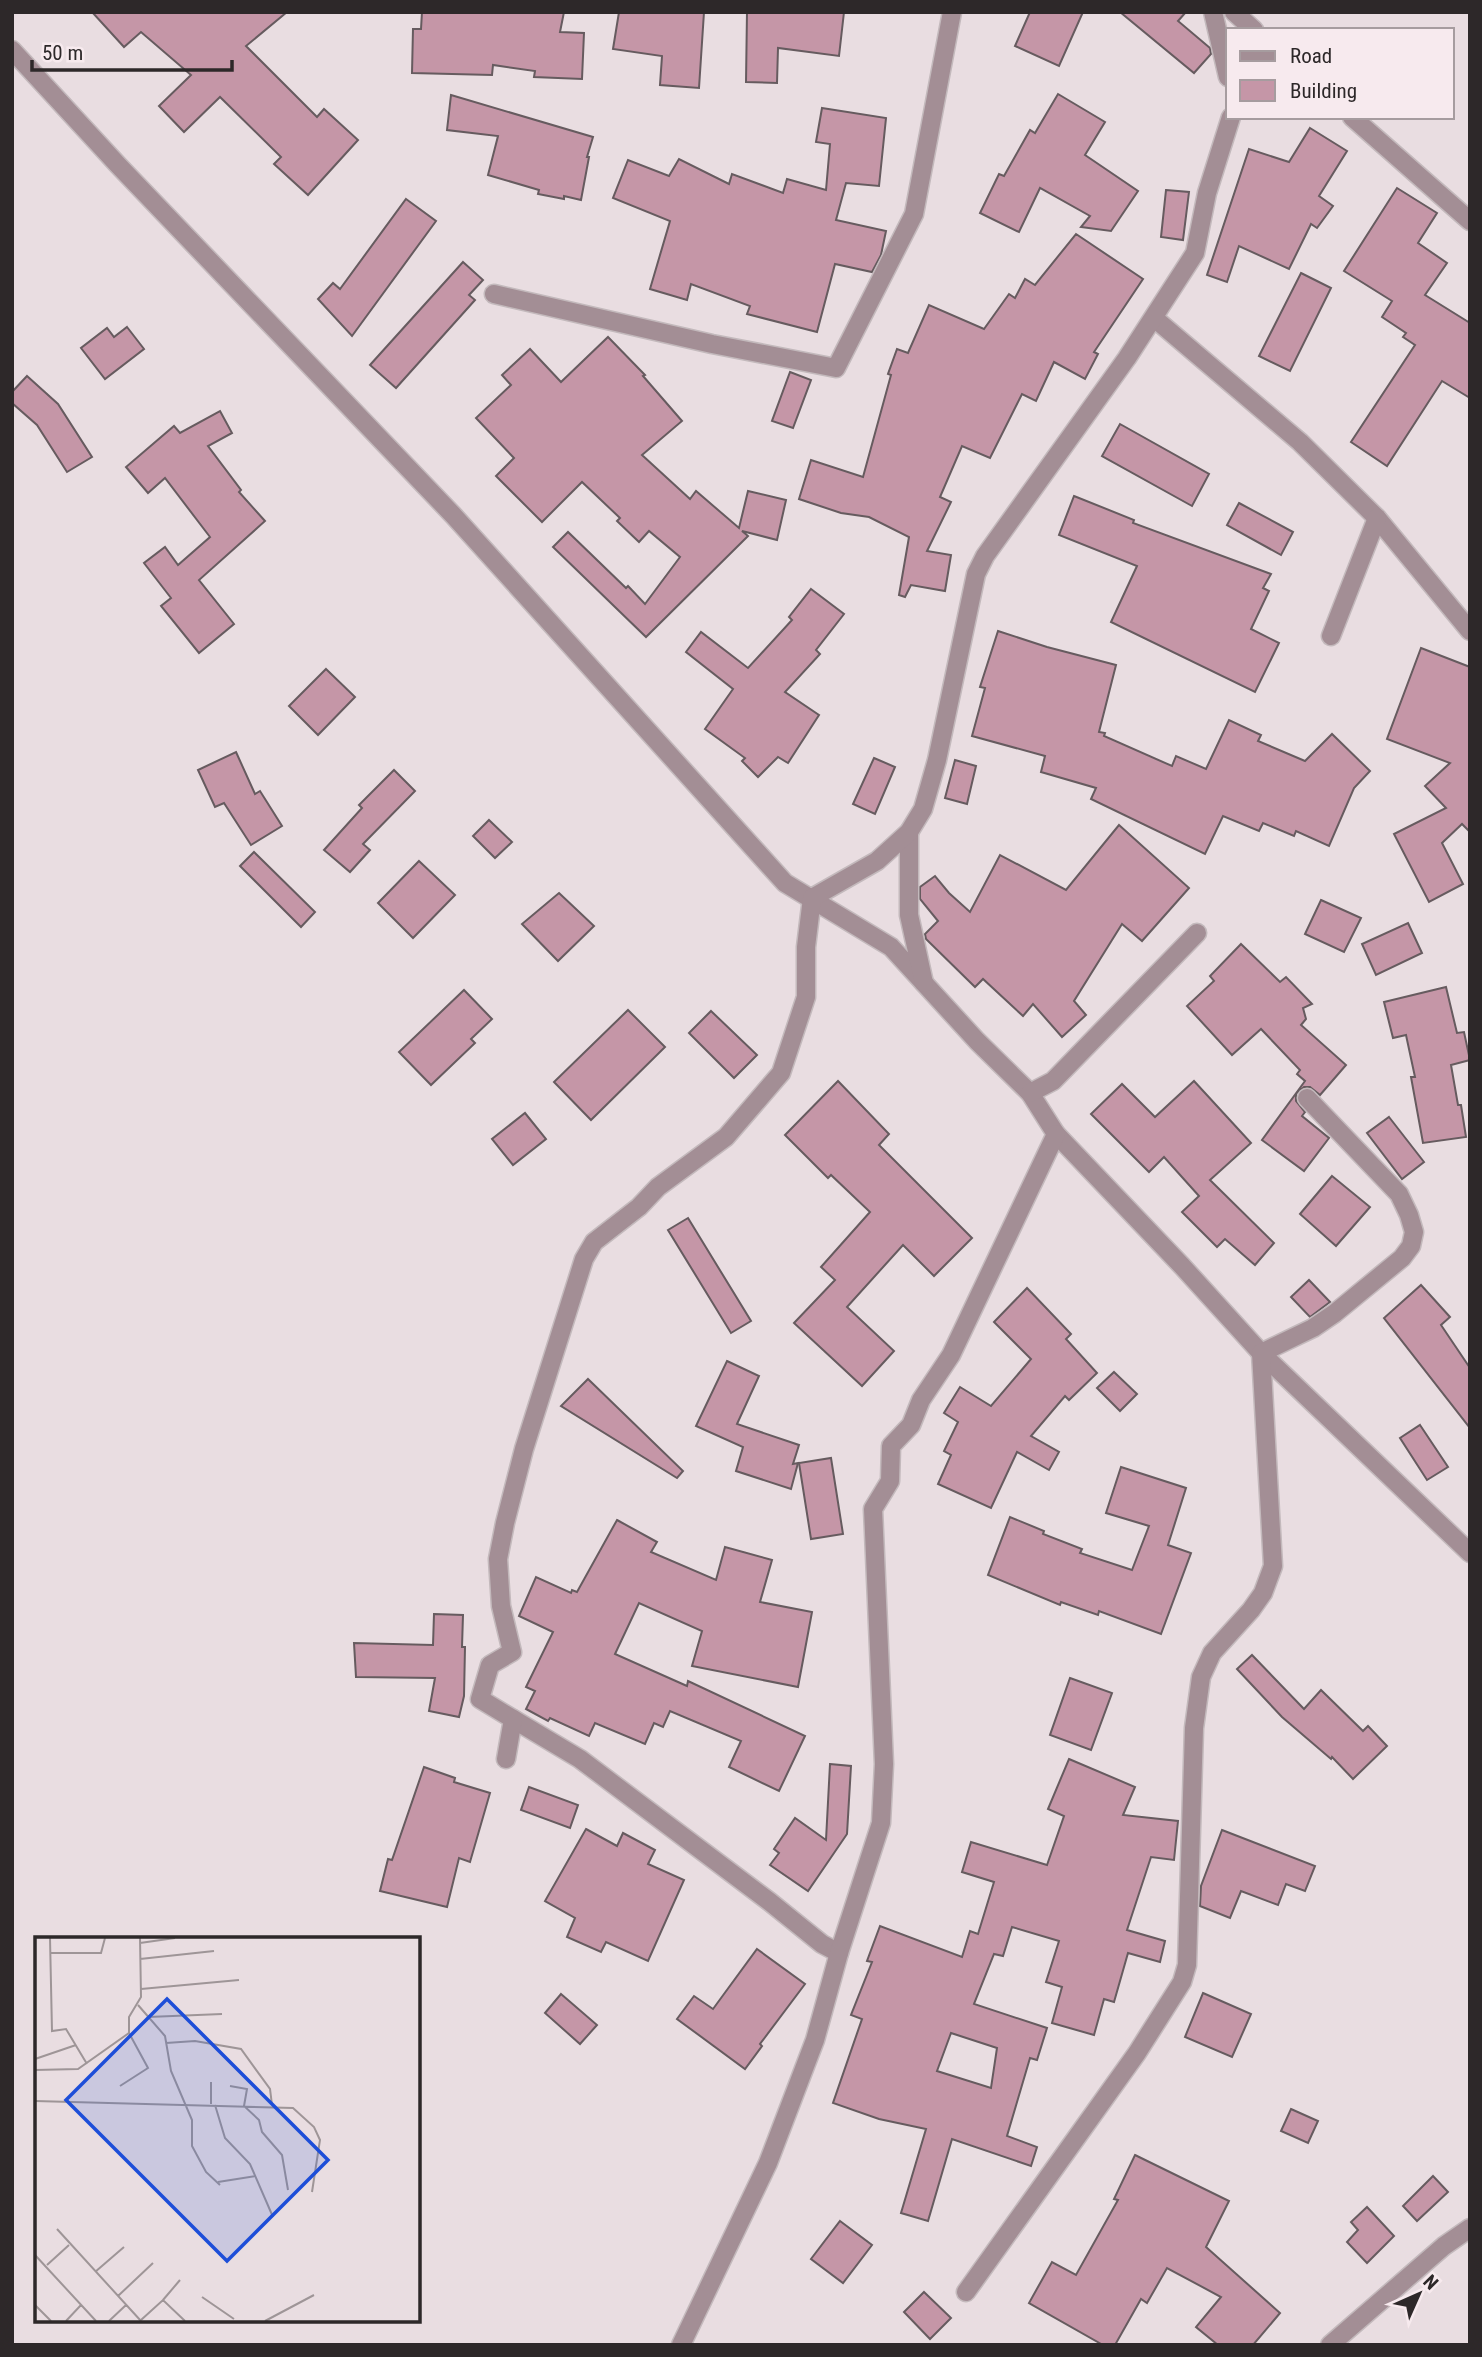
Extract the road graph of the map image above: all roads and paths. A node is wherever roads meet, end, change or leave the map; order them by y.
1 (951, 12) edge
2 (1213, 12) edge
3 (1234, 12) edge
4 (1252, 28) edge
5 (12, 50) edge
6 (1226, 68) edge
7 (1230, 119) edge
8 (1354, 119) edge
9 (1470, 221) edge
10 (494, 294) dead end
11 (1154, 318) junction
12 (1377, 518) junction
13 (1470, 631) edge
14 (1331, 636) dead end
15 (909, 832) junction
16 (812, 898) junction
17 (1198, 933) dead end
18 (925, 983) junction
19 (1030, 1093) junction
20 (1307, 1098) dead end
21 (1056, 1134) junction
22 (1261, 1353) junction
23 (1418, 1505) junction
24 (1470, 1539) edge
25 (1470, 1553) edge
26 (513, 1719) junction
27 (506, 1759) dead end
28 (839, 1953) junction
29 (1470, 2228) edge
30 (965, 2292) dead end
31 (681, 2345) edge
32 (1330, 2345) edge

1 - 10 street
2 - 6 street
3 - 4 street
5 - 16 street
7 - 11 street
8 - 9 street
11 - 12 street
11 - 15 street
12 - 13 street
12 - 14 street
15 - 16 street
15 - 18 street
16 - 18 street
16 - 26 street
17 - 19 street
18 - 19 street
19 - 21 street
20 - 22 street
21 - 22 street
21 - 28 street
22 - 23 street
22 - 30 street
23 - 24 street
23 - 25 street
26 - 27 street
26 - 28 street
28 - 31 street
29 - 32 street

